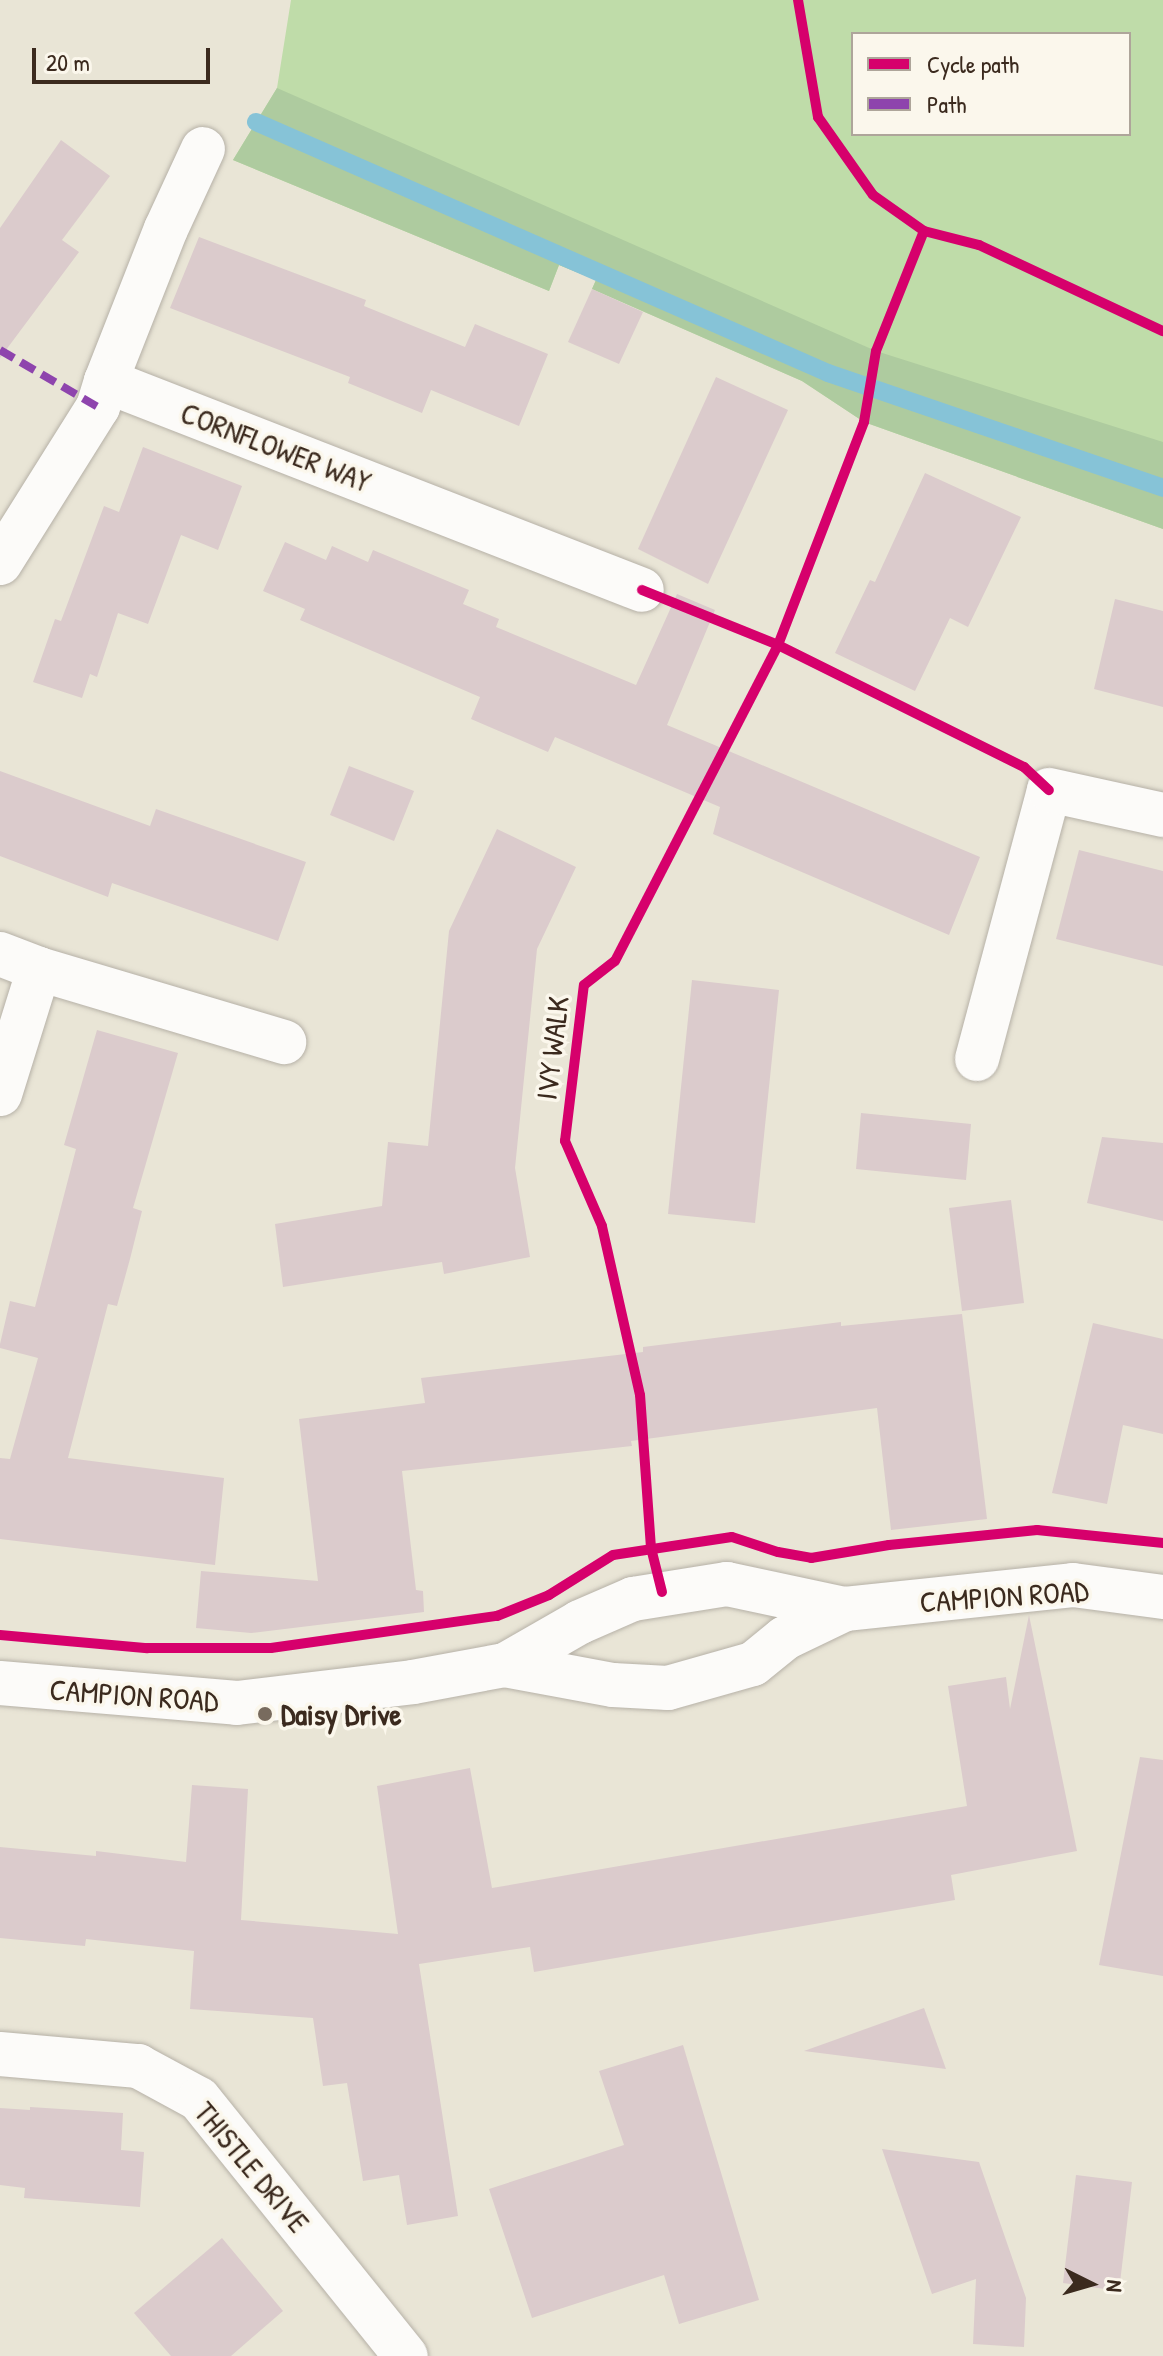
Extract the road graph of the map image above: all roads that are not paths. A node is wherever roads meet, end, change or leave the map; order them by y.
1 (203, 149) dead end
2 (106, 381) junction
3 (0, 563) edge
4 (642, 590) dead end
5 (1163, 815) edge
6 (20, 961) edge
7 (284, 1042) dead end
8 (977, 1059) dead end
9 (0, 1094) edge
10 (1163, 1597) edge
11 (845, 1609) junction
12 (505, 1665) junction
13 (0, 1683) edge
14 (0, 2054) edge
15 (406, 2356) edge

1 - 2 street
2 - 3 street
2 - 4 street, CORNFLOWER WAY
5 - 8 street
6 - 7 street
6 - 9 street
10 - 11 street, CAMPION ROAD
11 - 12 street, CAMPION ROAD
11 - 12 street, CAMPION ROAD
12 - 13 street, CAMPION ROAD
14 - 15 street, THISTLE DRIVE

